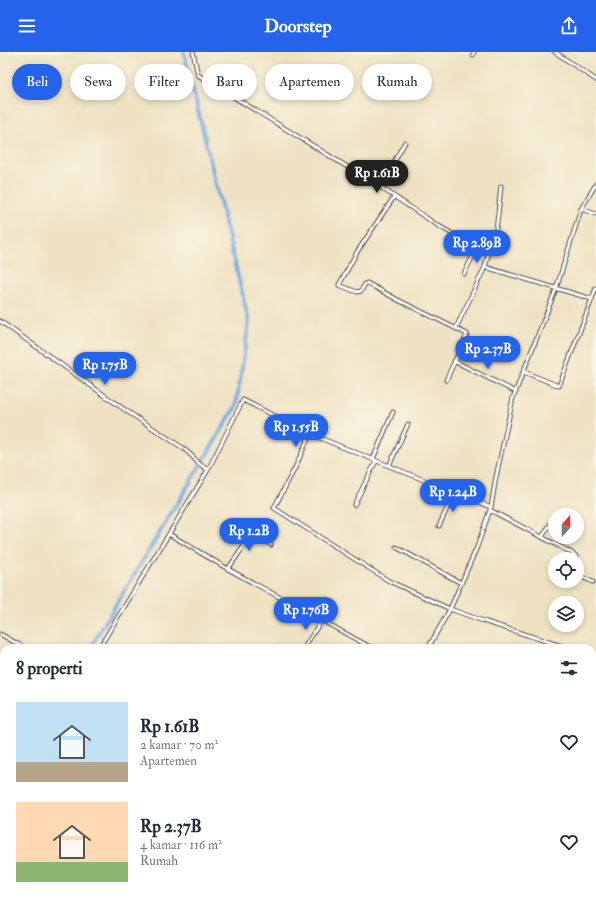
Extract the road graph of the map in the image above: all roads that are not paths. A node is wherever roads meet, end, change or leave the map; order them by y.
1 (193, 52) edge
2 (555, 52) edge
3 (596, 80) edge
4 (405, 142) dead end
5 (596, 184) edge
6 (501, 186) dead end
7 (380, 187) junction
8 (394, 196) junction
9 (581, 209) junction
10 (596, 214) edge
11 (476, 248) junction
12 (488, 256) junction
13 (485, 267) junction
14 (464, 274) dead end
15 (596, 288) edge
16 (556, 289) junction
17 (592, 299) junction
18 (0, 321) edge
19 (456, 328) junction
20 (454, 361) junction
21 (524, 372) junction
22 (446, 380) dead end
23 (516, 392) junction
24 (393, 412) dead end
25 (408, 424) dead end
26 (310, 434) junction
27 (374, 460) junction
28 (389, 466) junction
29 (206, 469) junction
30 (454, 493) junction
31 (354, 505) dead end
32 (490, 508) junction
33 (439, 526) dead end
34 (548, 528) edge
35 (169, 534) junction
36 (542, 537) junction
37 (271, 545) dead end
38 (396, 547) dead end
39 (570, 552) edge
40 (228, 569) junction
41 (584, 578) edge
42 (461, 582) junction
43 (593, 582) dead end
44 (450, 609) junction
45 (321, 621) junction
46 (0, 634) edge
47 (18, 644) edge
48 (101, 644) edge
49 (307, 644) edge
50 (364, 644) edge
51 (430, 644) edge
52 (555, 644) edge

1 - 7 street
2 - 3 street
4 - 7 street
5 - 9 street
6 - 12 street
7 - 8 street
8 - 11 street
8 - 19 street
9 - 10 street
9 - 16 street
11 - 12 street
11 - 14 street
12 - 13 street
13 - 16 street
13 - 19 street
15 - 17 street
16 - 17 street
16 - 21 street
17 - 21 street
18 - 29 street
19 - 20 street
20 - 22 street
20 - 23 street
21 - 23 street
23 - 32 street
24 - 27 street
25 - 28 street
26 - 27 street
26 - 29 street
26 - 44 street
27 - 28 street
27 - 31 street
28 - 30 street
29 - 35 street
30 - 32 street
30 - 33 street
32 - 36 street
32 - 42 street
34 - 36 street
35 - 40 street
35 - 48 street
36 - 39 street
37 - 40 street
38 - 42 street
40 - 45 street
41 - 43 street
42 - 44 street
44 - 51 street
44 - 52 street
45 - 49 street
45 - 50 street
46 - 47 street

